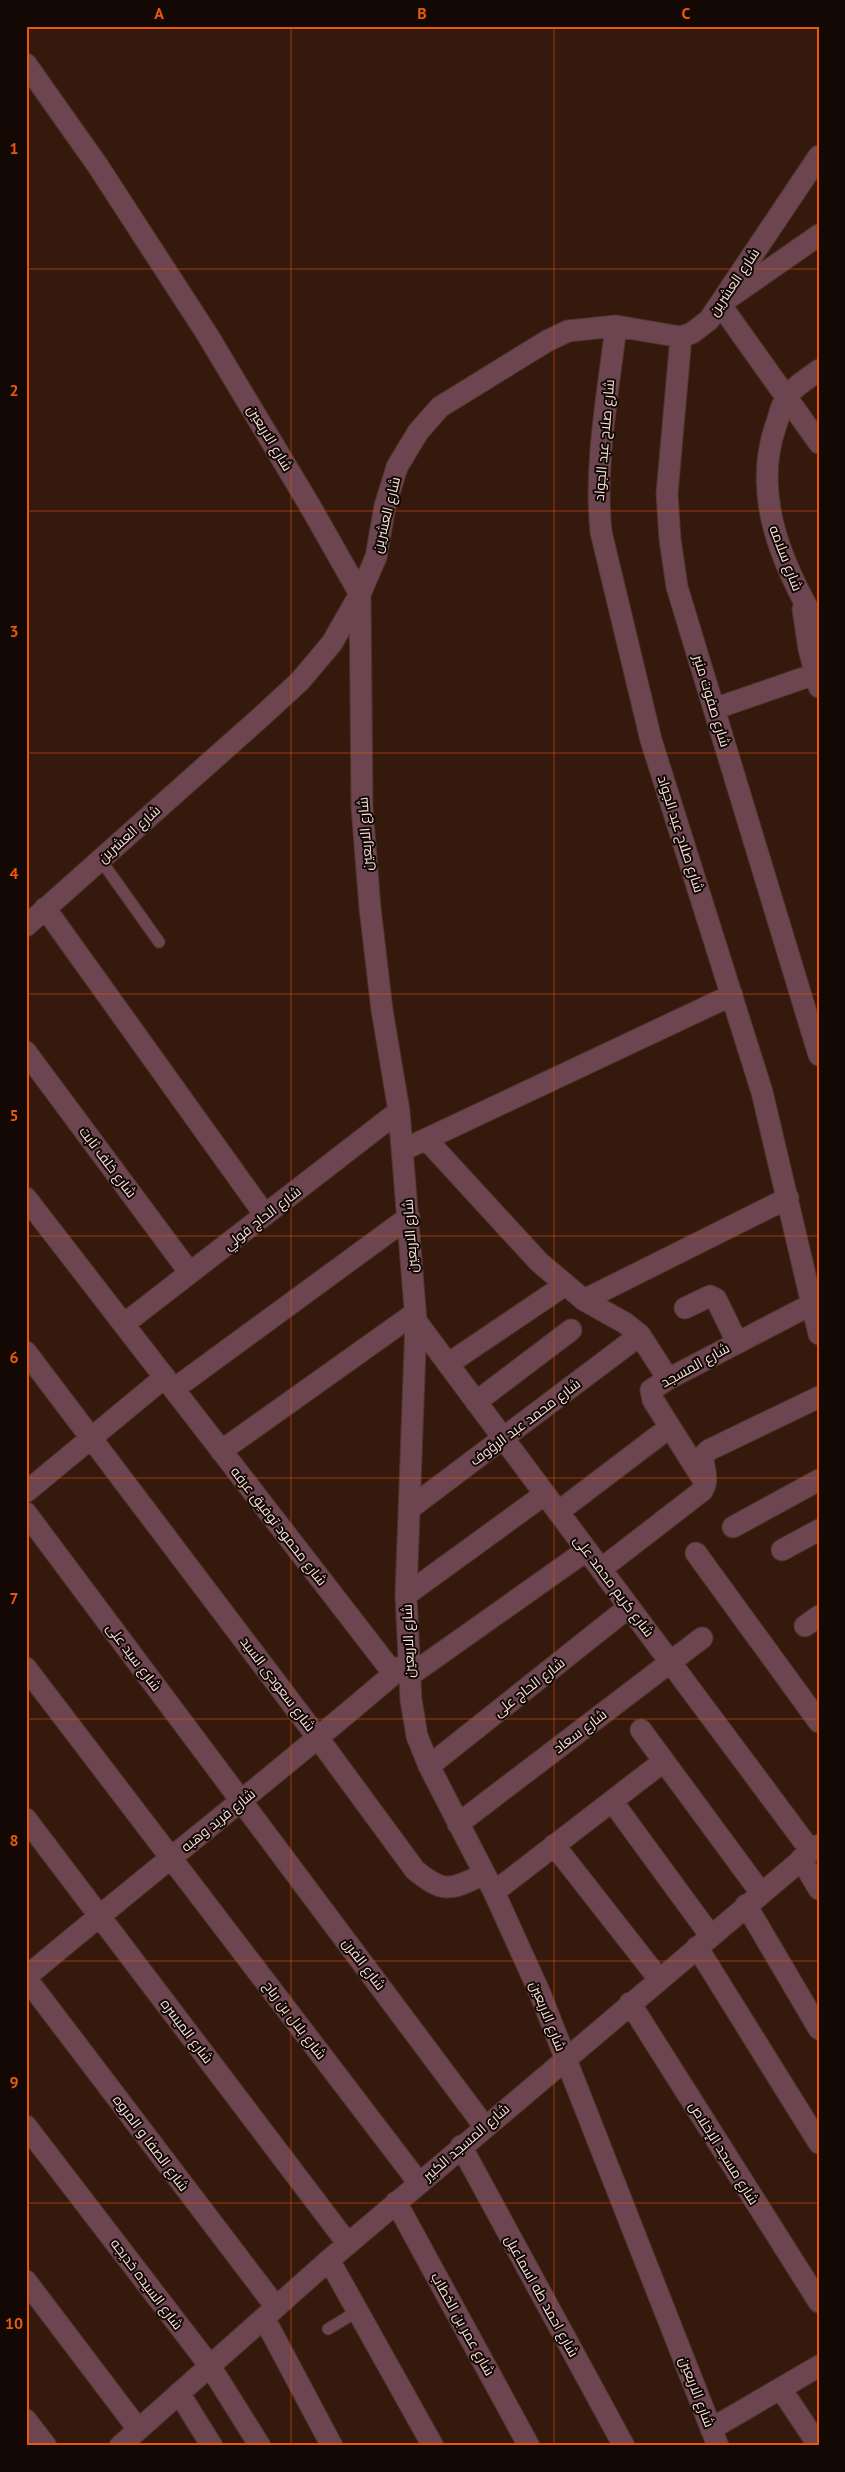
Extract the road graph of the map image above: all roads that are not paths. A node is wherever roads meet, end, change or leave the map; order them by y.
1 (26, 64) edge
2 (819, 156) edge
3 (819, 235) edge
4 (720, 304) junction
5 (616, 326) junction
6 (681, 337) junction
7 (819, 370) edge
8 (786, 397) junction
9 (819, 443) edge
10 (360, 594) junction
11 (802, 599) junction
12 (819, 628) edge
13 (817, 680) edge
14 (714, 709) junction
15 (100, 860) junction
16 (45, 908) junction
17 (26, 926) edge
18 (159, 942) dead end
19 (732, 995) junction
20 (26, 1052) edge
21 (819, 1056) edge
22 (399, 1111) junction
23 (426, 1139) junction
24 (403, 1150) junction
25 (26, 1198) edge
26 (788, 1198) junction
27 (265, 1215) junction
28 (409, 1217) junction
29 (190, 1273) junction
30 (565, 1285) junction
31 (584, 1300) junction
32 (812, 1304) junction
33 (685, 1308) dead end
34 (415, 1317) junction
35 (124, 1324) junction
36 (570, 1330) dead end
37 (819, 1334) edge
38 (640, 1335) junction
39 (737, 1342) junction
40 (26, 1352) edge
41 (448, 1364) junction
42 (668, 1379) junction
43 (169, 1383) junction
44 (819, 1397) edge
45 (476, 1402) junction
46 (670, 1427) junction
47 (91, 1438) junction
48 (504, 1438) junction
49 (221, 1451) junction
50 (819, 1480) edge
51 (706, 1485) junction
52 (26, 1492) edge
53 (545, 1494) junction
54 (410, 1509) junction
55 (558, 1512) junction
56 (26, 1514) edge
57 (733, 1527) dead end
58 (819, 1530) edge
59 (587, 1550) junction
60 (782, 1550) dead end
61 (696, 1553) dead end
62 (601, 1569) junction
63 (406, 1595) junction
64 (629, 1607) junction
65 (702, 1638) dead end
66 (670, 1662) junction
67 (26, 1668) edge
68 (404, 1670) junction
69 (819, 1722) edge
70 (641, 1730) dead end
71 (318, 1738) junction
72 (664, 1761) junction
73 (429, 1766) junction
74 (242, 1801) junction
75 (612, 1801) junction
76 (26, 1819) edge
77 (458, 1824) junction
78 (554, 1845) junction
79 (810, 1852) edge
80 (171, 1858) junction
81 (489, 1883) junction
82 (819, 1889) edge
83 (754, 1899) junction
84 (99, 1915) junction
85 (704, 1941) junction
86 (26, 1978) edge
87 (659, 1979) junction
88 (630, 2003) junction
89 (819, 2029) edge
90 (565, 2058) junction
91 (26, 2126) edge
92 (485, 2127) junction
93 (819, 2142) edge
94 (461, 2146) junction
95 (418, 2183) junction
96 (396, 2202) junction
97 (348, 2244) junction
98 (329, 2260) junction
99 (26, 2281) edge
100 (819, 2302) edge
101 (358, 2311) junction
102 (270, 2313) junction
103 (328, 2329) dead end
104 (210, 2366) junction
105 (819, 2366) edge
106 (781, 2389) junction
107 (179, 2393) junction
108 (26, 2420) edge
109 (138, 2429) junction
110 (715, 2438) edge
111 (122, 2445) edge
112 (46, 2446) edge
113 (212, 2446) edge
114 (260, 2446) edge
115 (332, 2446) edge
116 (433, 2446) edge
117 (529, 2446) edge
118 (624, 2446) edge
119 (818, 2446) edge

1 - 10 street, شارع الاربعين
2 - 4 street, شارع العشرين
3 - 4 street
4 - 6 street, شارع العشرين
4 - 8 street
5 - 6 street, شارع العشرين
5 - 10 street, شارع العشرين
5 - 19 street, شارع صلاح عبد الجواد
6 - 14 street, شارع صفوت منير
7 - 8 street
8 - 9 street
8 - 11 street, شارع سلامه
10 - 15 street, شارع العشرين
10 - 22 street, شارع الاربعين
11 - 12 street, شارع سلامه
11 - 13 street
13 - 14 street
14 - 21 street, شارع صفوت منير
15 - 16 street, شارع العشرين
15 - 18 lane
16 - 17 street, شارع العشرين
16 - 27 street
19 - 23 street
19 - 26 street, شارع صلاح عبد الجواد
20 - 29 street, شارع خلف ثابت
22 - 24 street, شارع الاربعين
22 - 27 street, شارع الحاج فولي
23 - 24 street
23 - 30 street
24 - 28 street, شارع الاربعين
25 - 35 street, شارع محمود توفيق عرفه
26 - 31 street
26 - 32 street, شارع صلاح عبد الجواد
27 - 29 street, شارع الحاج فولي
28 - 34 street, شارع الاربعين
28 - 43 street
29 - 35 street, شارع الحاج فولي
30 - 31 street
30 - 41 street
31 - 38 street
32 - 37 street, شارع صلاح عبد الجواد
32 - 39 street, شارع المسجد
33 - 39 street
34 - 41 street, شارع كريم محمد على
34 - 49 street
34 - 54 street, شارع الاربعين
35 - 43 street, شارع محمود توفيق عرفه
36 - 45 street
38 - 42 street
38 - 48 street, شارع محمد عبد الرؤوف
39 - 42 street, شارع المسجد
40 - 47 street, شارع سعودى السيد
41 - 45 street, شارع كريم محمد على
42 - 46 street, شارع المسجد
43 - 47 street
43 - 49 street, شارع محمود توفيق عرفه
44 - 51 street
45 - 48 street, شارع كريم محمد على
46 - 51 street, شارع المسجد
46 - 55 street
47 - 52 street
47 - 71 street, شارع سعودى السيد
48 - 53 street, شارع كريم محمد على
48 - 54 street, شارع محمد عبد الرؤوف
49 - 68 street, شارع محمود توفيق عرفه
50 - 57 street
51 - 62 street
53 - 55 street, شارع كريم محمد على
53 - 63 street
54 - 63 street, شارع الاربعين
55 - 59 street, شارع كريم محمد على
56 - 74 street, شارع سيد على
58 - 60 street
59 - 62 street, شارع كريم محمد على
59 - 68 street, شارع فريد وهبه
61 - 69 street
62 - 64 street, شارع كريم محمد على
63 - 68 street, شارع الاربعين
64 - 66 street, شارع كريم محمد على
64 - 73 street, شارع الحاج على
65 - 66 street, شارع سعاد
66 - 77 street, شارع سعاد
66 - 79 street, شارع كريم محمد على
67 - 80 street, شارع بلال بن رباح
68 - 71 street, شارع فريد وهبه
68 - 73 street, شارع الاربعين
70 - 72 street
71 - 74 street, شارع فريد وهبه
71 - 81 street, شارع سعودى السيد
72 - 75 street
72 - 83 street
73 - 77 street, شارع الاربعين
74 - 80 street, شارع فريد وهبه
74 - 92 street, شارع الفرن
75 - 78 street
75 - 85 street
76 - 84 street, شارع الميسره
77 - 81 street, شارع الاربعين
78 - 81 street
78 - 87 street
79 - 82 street, شارع كريم محمد على
79 - 83 street, شارع المسجد الكبير
80 - 84 street, شارع فريد وهبه
80 - 95 street, شارع بلال بن رباح
81 - 90 street, شارع الاربعين
83 - 85 street, شارع المسجد الكبير
83 - 89 street
84 - 86 street, شارع فريد وهبه
84 - 97 street, شارع الميسره
85 - 87 street, شارع المسجد الكبير
85 - 93 street
86 - 102 street, شارع الصفا و المروه
87 - 88 street, شارع المسجد الكبير
88 - 90 street, شارع المسجد الكبير
88 - 100 street, شارع مسجد الإخلاص
90 - 92 street, شارع المسجد الكبير
90 - 110 street, شارع الاربعين
91 - 104 street, شارع السيده خديجه
92 - 94 street, شارع المسجد الكبير
94 - 95 street, شارع المسجد الكبير
94 - 118 street, شارع احمد طه اسماعيل
95 - 96 street, شارع المسجد الكبير
96 - 97 street, شارع المسجد الكبير
96 - 117 street, شارع عمر بن الخطاب
97 - 98 street, شارع المسجد الكبير
98 - 101 street
98 - 102 street, شارع المسجد الكبير
99 - 109 street
101 - 103 lane
101 - 116 street
102 - 104 street, شارع المسجد الكبير
102 - 115 street, شارع الصفا و المروه
104 - 107 street, شارع المسجد الكبير
104 - 114 street, شارع السيده خديجه
105 - 106 street
106 - 110 street
106 - 119 street
107 - 109 street, شارع المسجد الكبير
107 - 113 street
108 - 112 street
109 - 111 street, شارع المسجد الكبير

